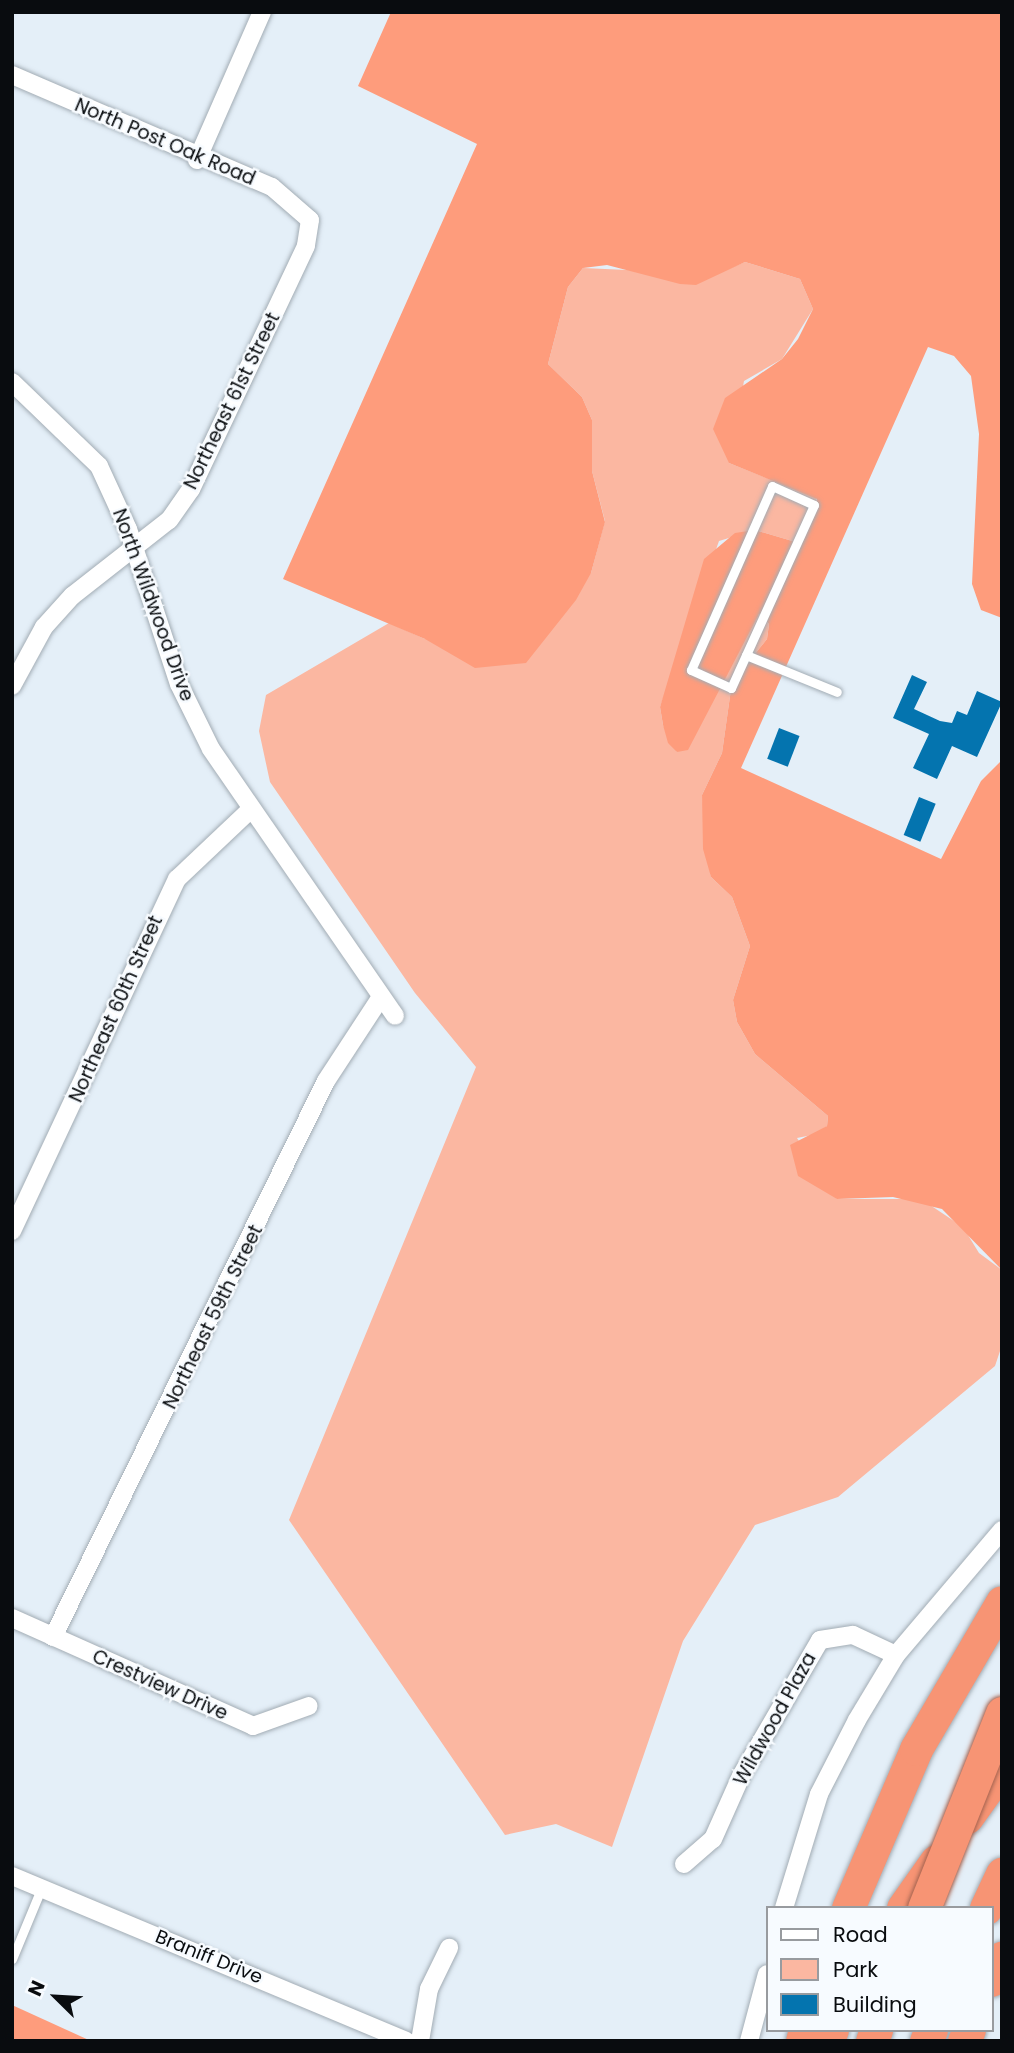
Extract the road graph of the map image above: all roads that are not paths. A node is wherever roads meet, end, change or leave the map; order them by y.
1 (262, 12) edge
2 (12, 75) edge
3 (197, 160) junction
4 (310, 220) joint
5 (12, 382) edge
6 (135, 550) junction
7 (746, 655) junction
8 (12, 686) edge
9 (837, 692) dead end
10 (251, 808) junction
11 (379, 1000) junction
12 (395, 1016) dead end
13 (12, 1231) edge
14 (1002, 1530) edge
15 (1002, 1602) edge
16 (12, 1618) edge
17 (53, 1637) junction
18 (896, 1655) junction
19 (309, 1706) dead end
20 (1002, 1713) edge
21 (1002, 1768) edge
22 (684, 1864) dead end
23 (1002, 1873) edge
24 (12, 1876) edge
25 (41, 1889) junction
26 (785, 1906) edge
27 (849, 1906) edge
28 (904, 1906) edge
29 (924, 1906) edge
30 (987, 1906) edge
31 (449, 1948) dead end
32 (1002, 1957) edge
33 (12, 1959) edge
34 (993, 1976) edge
35 (766, 1978) edge
36 (406, 2041) edge
37 (419, 2041) edge
38 (750, 2041) edge

1 - 3 street
2 - 3 street, North Post Oak Road
3 - 4 street, North Post Oak Road
4 - 6 street, Northeast 61st Street
5 - 6 street, North Wildwood Drive
6 - 8 street, Northeast 61st Street
6 - 10 street, North Wildwood Drive
7 - 7 lane
7 - 9 lane
10 - 11 street, North Wildwood Drive
10 - 13 street, Northeast 60th Street
11 - 12 street, North Wildwood Drive
11 - 17 street, Northeast 59th Street
14 - 18 street
15 - 27 highway
16 - 17 street, Crestview Drive
17 - 19 street, Crestview Drive
18 - 22 street, Wildwood Plaza
18 - 26 street
20 - 29 highway, bridge
21 - 28 highway
23 - 30 highway
24 - 25 street, Braniff Drive
25 - 33 lane
25 - 36 street, Braniff Drive
31 - 37 street
32 - 34 highway
35 - 38 street

